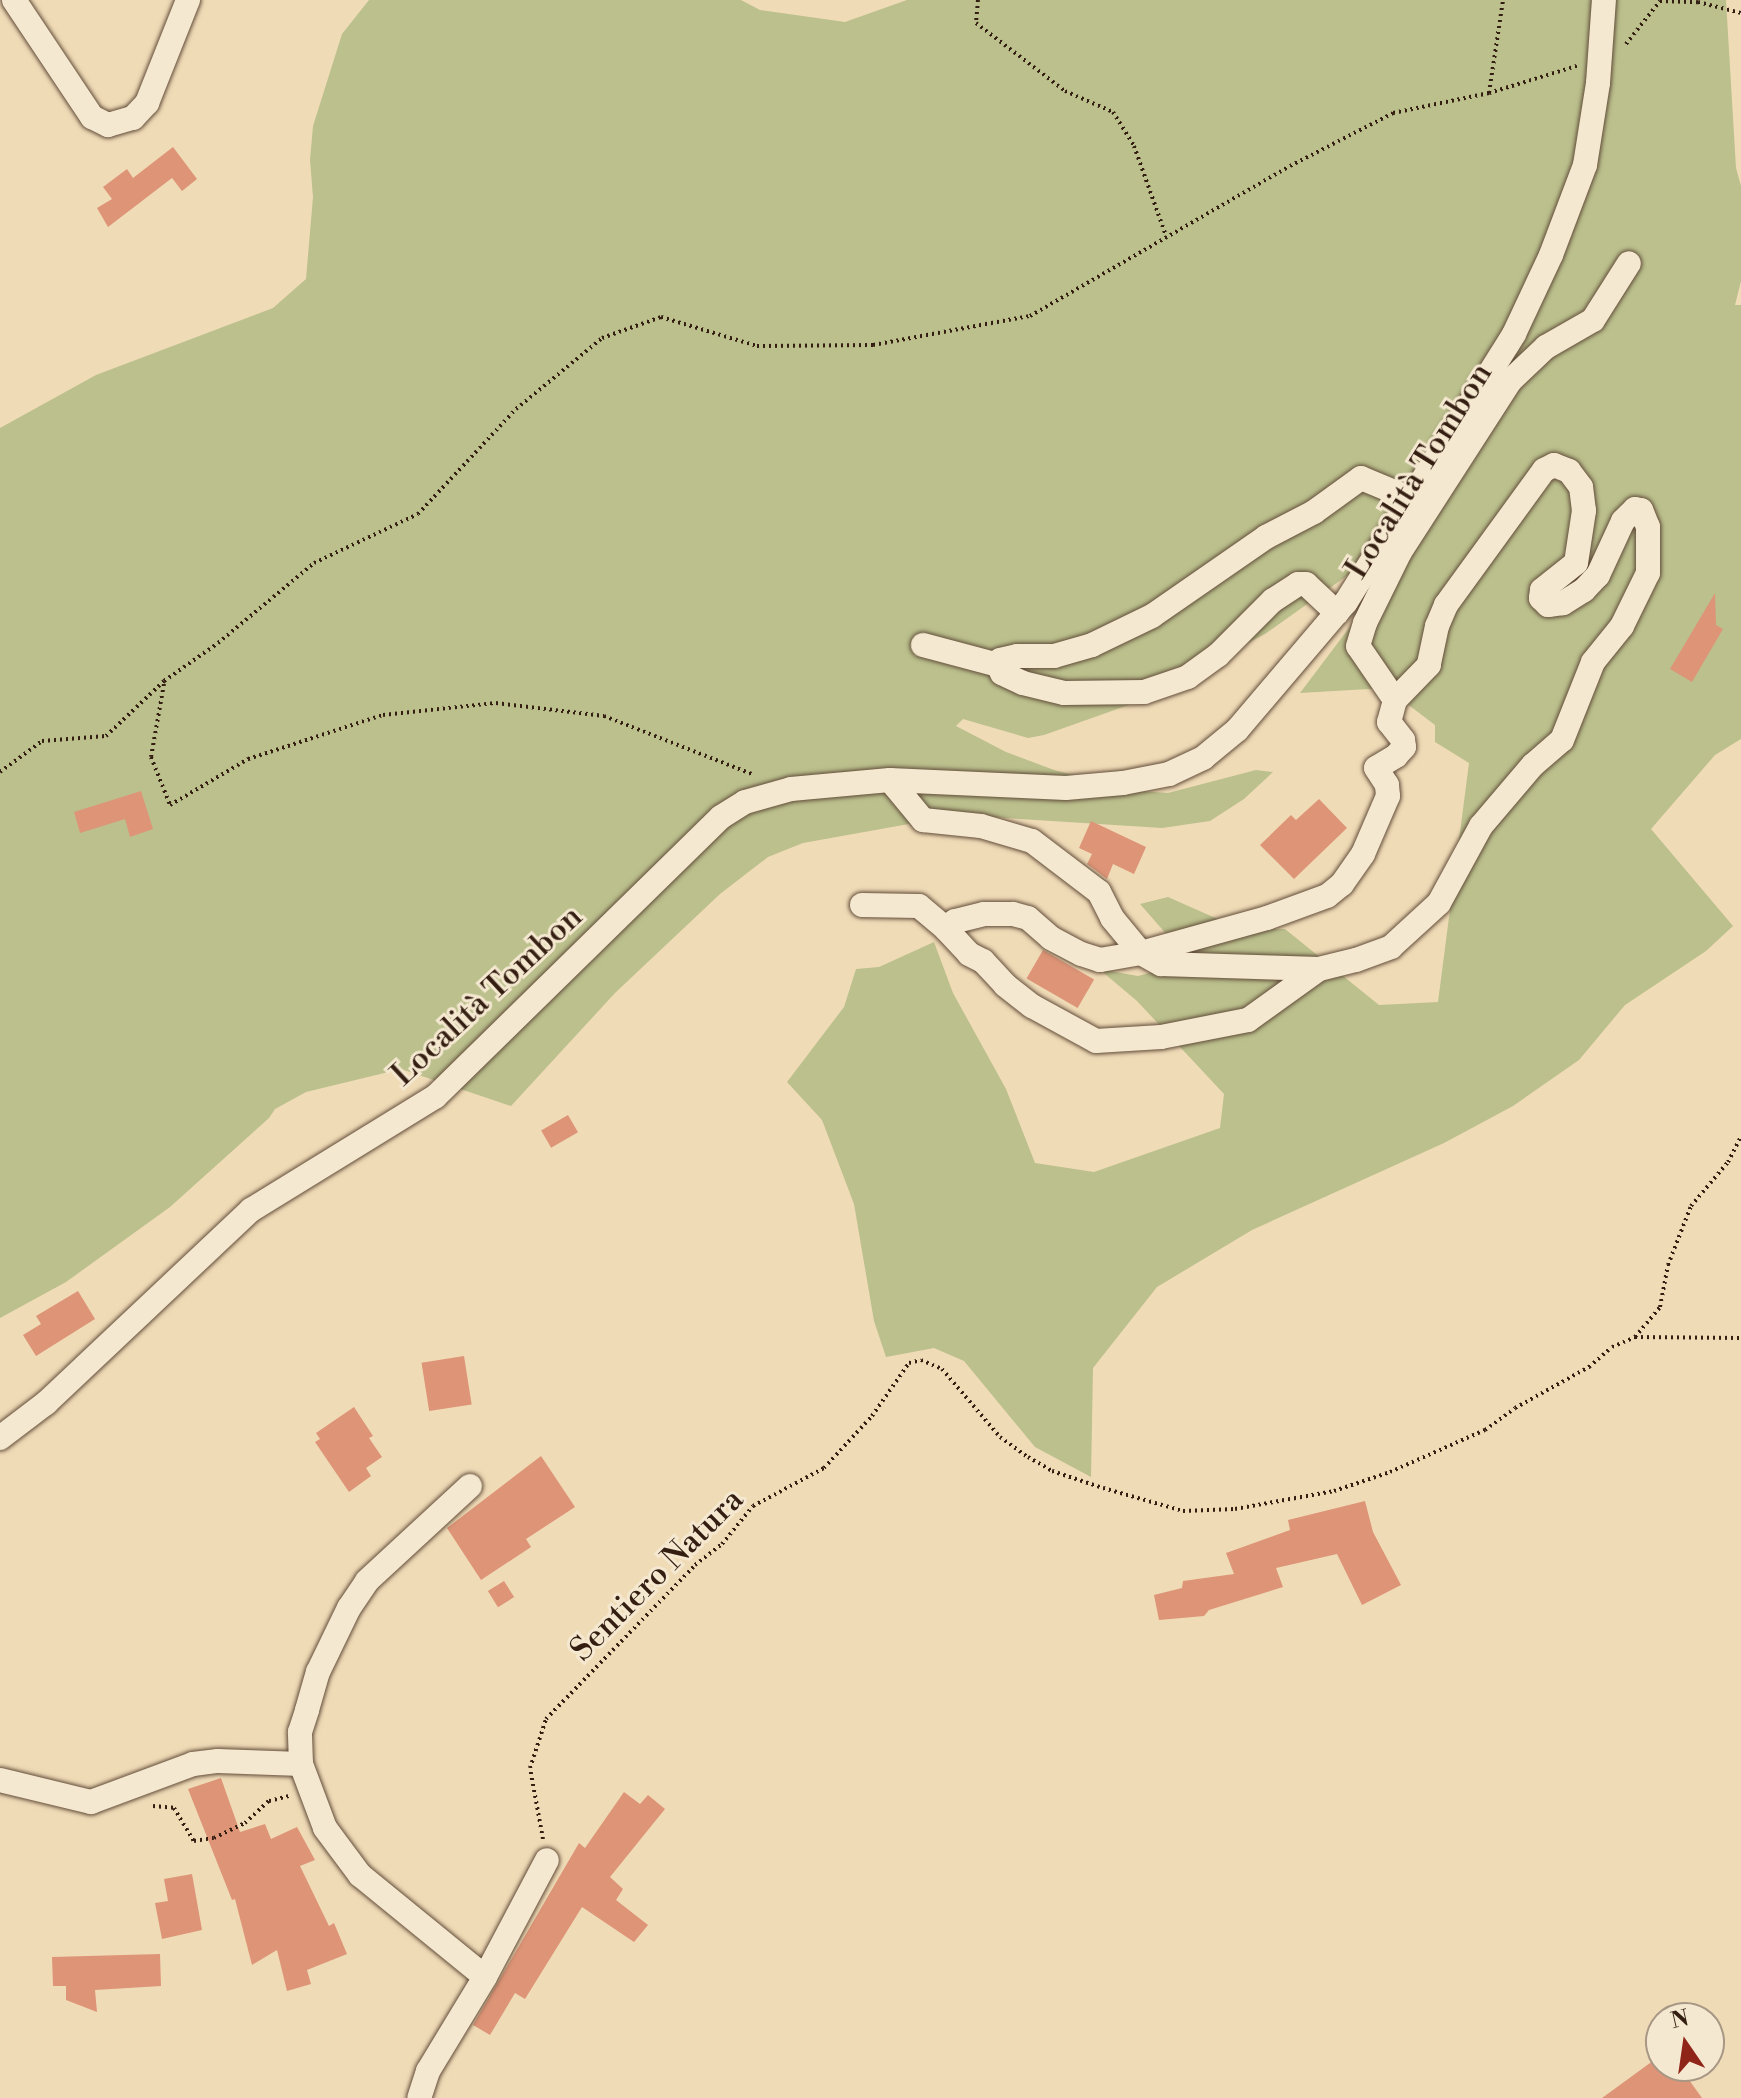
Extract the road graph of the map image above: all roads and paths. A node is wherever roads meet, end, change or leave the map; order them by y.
1 (14, 0) edge
2 (188, 0) edge
3 (978, 0) edge
4 (1503, 0) edge
5 (1604, 0) edge
6 (1741, 13) edge
7 (1624, 48) dead end
8 (1600, 59) junction
9 (1489, 93) junction
10 (1166, 236) junction
11 (1629, 263) dead end
12 (1409, 498) junction
13 (1337, 613) junction
14 (923, 645) dead end
15 (998, 665) junction
16 (164, 681) junction
17 (1395, 700) junction
18 (0, 772) edge
19 (890, 780) junction
20 (791, 789) junction
21 (862, 905) dead end
22 (946, 929) junction
23 (1141, 953) junction
24 (1319, 969) junction
25 (1741, 1137) edge
26 (1635, 1337) junction
27 (1741, 1338) edge
28 (0, 1438) edge
29 (470, 1486) dead end
30 (301, 1764) junction
31 (0, 1780) edge
32 (311, 1791) junction
33 (111, 1794) junction
34 (547, 1860) joint
35 (485, 1977) junction
36 (419, 2098) edge

1 - 2 street
3 - 10 path
4 - 9 path
5 - 8 street, Località Tombon
6 - 7 path
8 - 9 path
8 - 12 street, Località Tombon
9 - 10 path
10 - 16 path
11 - 17 street, Località Tombon
12 - 13 street, Località Tombon
12 - 15 street, Località Tombon
13 - 15 street, Località Tombon
13 - 19 street, Località Tombon
14 - 15 street, Località Tombon
16 - 18 path
16 - 20 path
17 - 23 street, Località Tombon
17 - 24 street, Località Tombon
19 - 20 street, Località Tombon
19 - 23 street
20 - 28 street, Località Tombon
21 - 22 street, Località Tombon
22 - 23 street, Località Tombon
22 - 24 street, Località Tombon
23 - 24 street, Località Tombon
25 - 26 path, Sentiero Natura
26 - 27 path
26 - 34 path, Sentiero Natura
29 - 30 street
30 - 32 street
30 - 33 street
31 - 33 street
32 - 33 path
32 - 35 street
34 - 35 street
35 - 36 street

